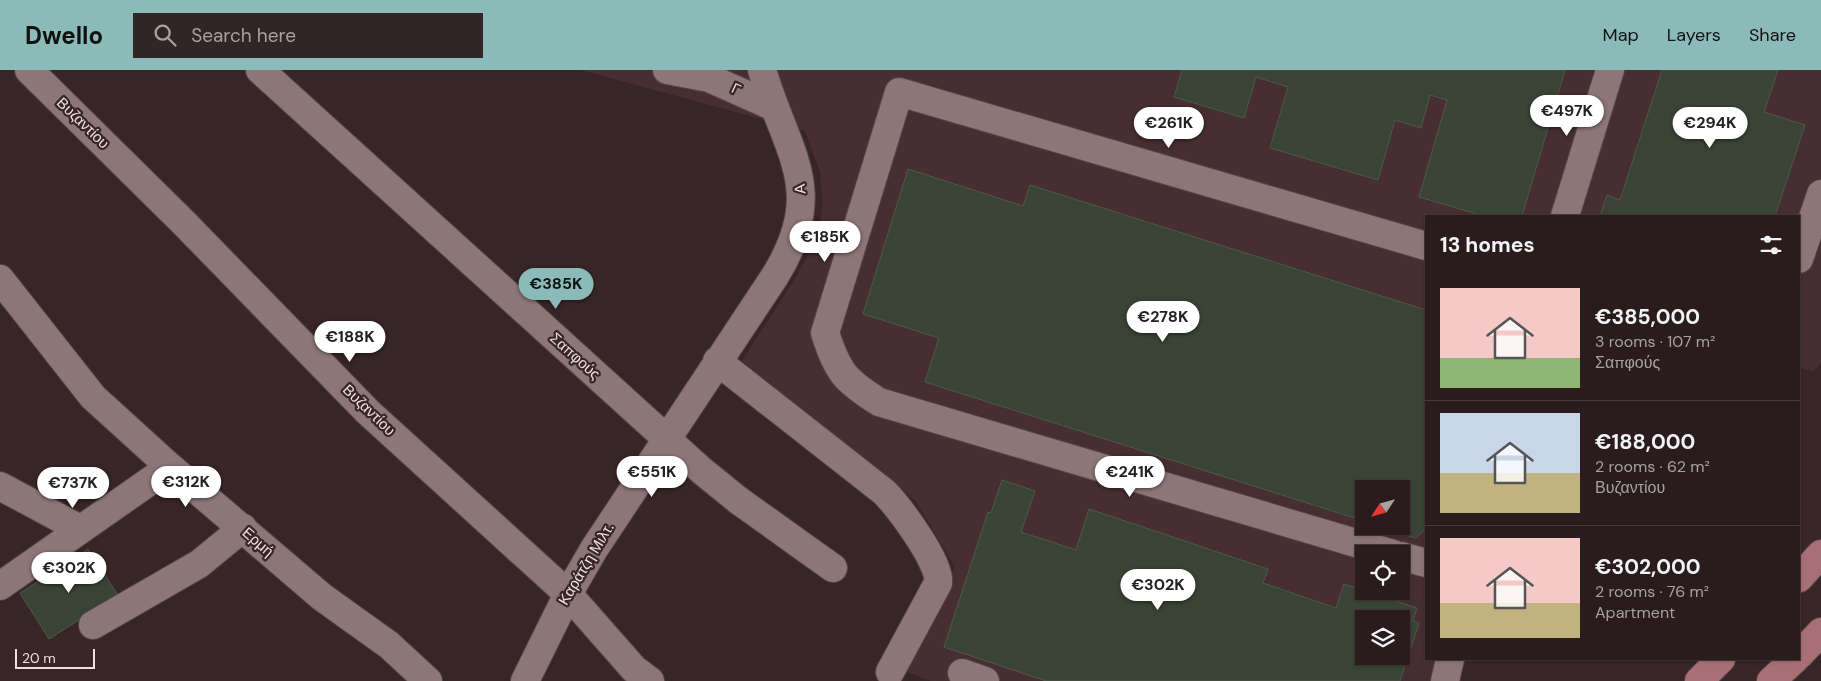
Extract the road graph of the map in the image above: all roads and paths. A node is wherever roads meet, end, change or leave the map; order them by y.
1 (29, 70) edge
2 (260, 70) edge
3 (667, 70) edge
4 (762, 70) edge
5 (1610, 70) edge
6 (774, 107) junction
7 (1821, 194) edge
8 (1565, 215) edge
9 (1425, 246) edge
10 (1800, 256) edge
11 (0, 279) edge
12 (756, 303) joint
13 (717, 361) junction
14 (666, 439) junction
15 (170, 467) junction
16 (0, 486) edge
17 (243, 528) junction
18 (80, 529) junction
19 (1363, 545) edge
20 (1821, 554) edge
21 (1410, 559) edge
22 (1425, 564) edge
23 (833, 568) dead end
24 (1800, 577) edge
25 (0, 586) edge
26 (568, 594) junction
27 (92, 625) dead end
28 (1821, 632) edge
29 (1800, 654) edge
30 (1450, 660) edge
31 (1720, 660) edge
32 (1794, 660) edge
33 (890, 672) dead end
34 (428, 681) edge
35 (525, 681) edge
36 (650, 681) edge
37 (1445, 681) edge
38 (1698, 681) edge
39 (1771, 681) edge

1 - 26 street, Βυζαντίου
2 - 14 street, Σαπφούς
3 - 6 street, Γ
4 - 6 street, Α
5 - 8 street
6 - 12 street, Α
7 - 10 street
9 - 19 street
11 - 15 street, Ερμή
12 - 13 street, Καράτζη Μιλτ.
13 - 14 street, Καράτζη Μιλτ.
13 - 33 street
14 - 23 street, Σαπφούς
14 - 26 street, Καράτζη Μιλτ.
15 - 17 street, Ερμή
15 - 18 street
16 - 18 street
17 - 27 street
17 - 34 street, Ερμή
18 - 25 street
20 - 24 main road
21 - 22 street
26 - 35 street, Καράτζη Μιλτ.
26 - 36 street, Βυζαντίου
28 - 29 main road
30 - 37 street
31 - 38 main road
32 - 39 main road

